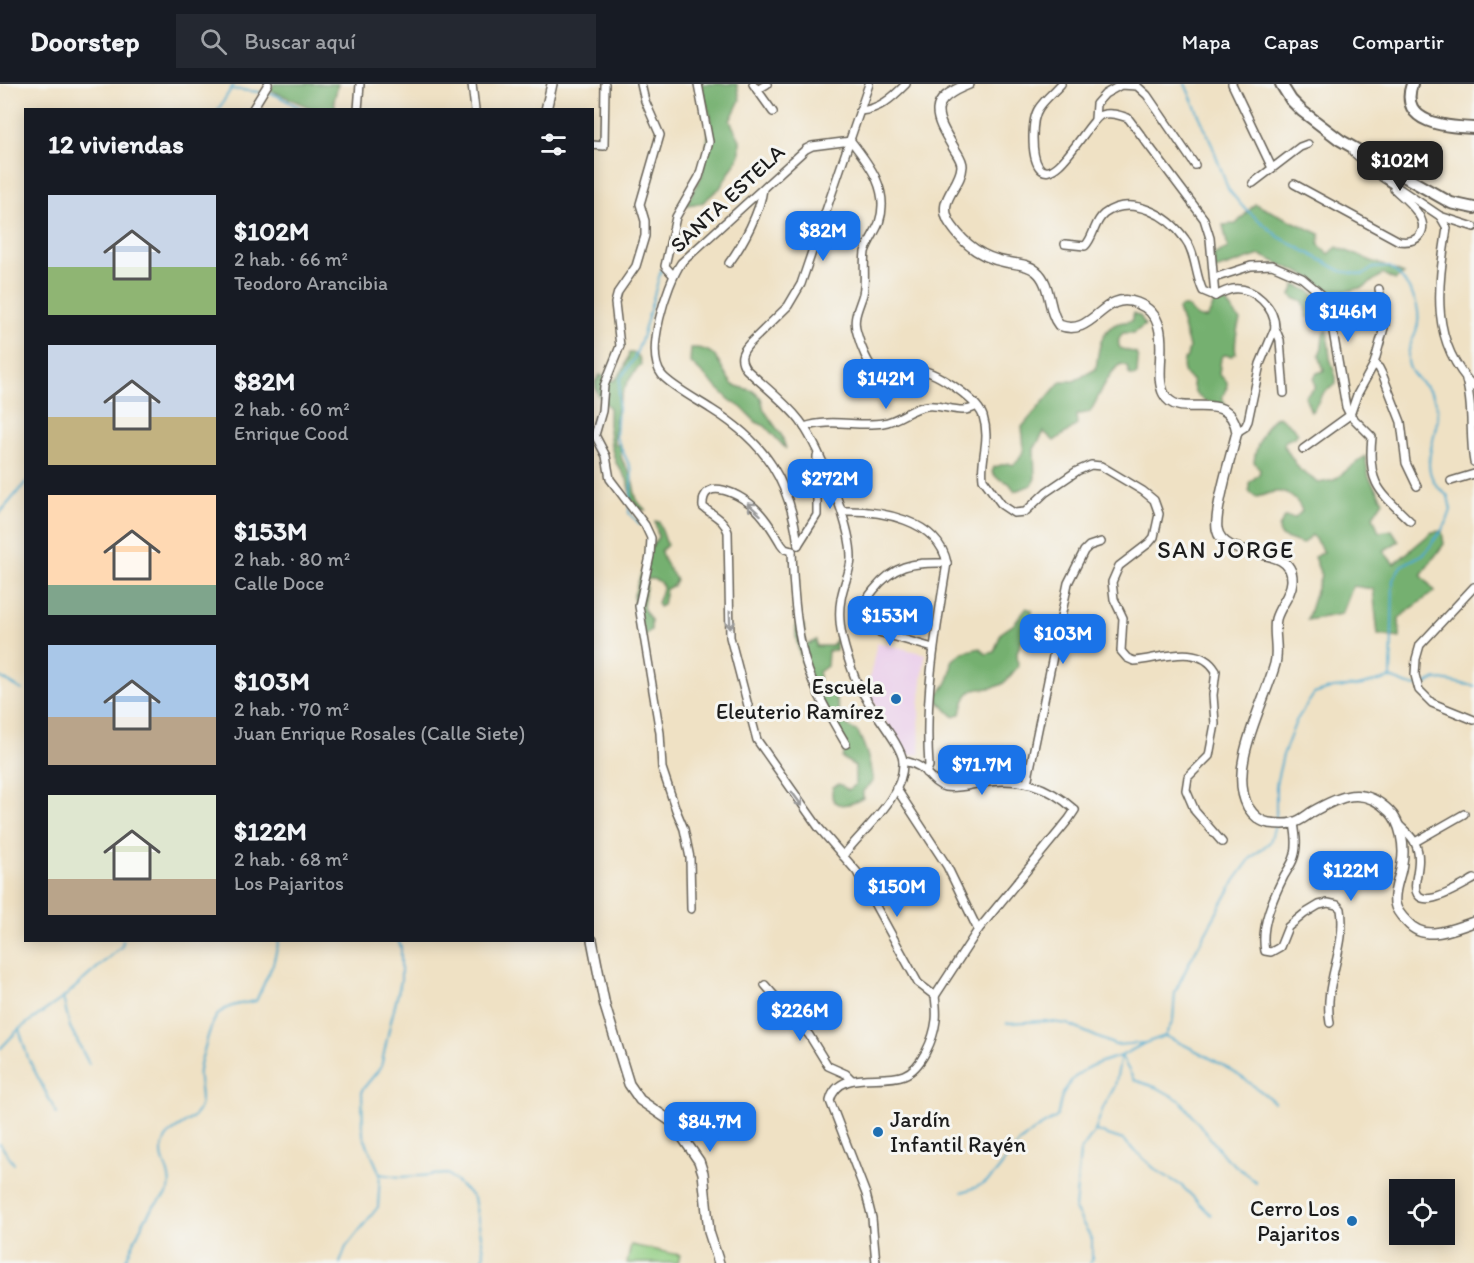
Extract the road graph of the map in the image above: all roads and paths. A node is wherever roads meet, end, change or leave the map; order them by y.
1 (268, 84) edge
2 (360, 84) edge
3 (472, 84) edge
4 (552, 84) edge
5 (605, 84) edge
6 (641, 84) edge
7 (698, 84) edge
8 (767, 84) edge
9 (869, 84) edge
10 (906, 84) edge
11 (969, 84) edge
12 (1061, 84) edge
13 (1232, 84) edge
14 (1281, 84) edge
15 (1412, 84) edge
16 (755, 87) edge
17 (253, 108) edge
18 (358, 108) edge
19 (475, 108) edge
20 (546, 108) edge
21 (860, 111) junction
22 (773, 112) dead end
23 (1095, 119) junction
24 (1474, 128) edge
25 (1340, 140) junction
26 (850, 141) junction
27 (1308, 144) dead end
28 (594, 145) edge
29 (1195, 165) dead end
30 (1272, 168) junction
31 (1382, 177) junction
32 (1253, 183) dead end
33 (1293, 184) dead end
34 (763, 189) junction
35 (1474, 208) edge
36 (1440, 216) junction
37 (1474, 227) edge
38 (1065, 244) dead end
39 (729, 263) dead end
40 (673, 275) junction
41 (1214, 278) junction
42 (1379, 289) dead end
43 (1215, 296) junction
44 (1275, 328) junction
45 (1374, 364) junction
46 (1465, 378) junction
47 (1474, 387) edge
48 (1284, 393) dead end
49 (976, 406) junction
50 (1350, 415) junction
51 (804, 427) junction
52 (1237, 432) junction
53 (1303, 449) dead end
54 (816, 452) junction
55 (1474, 462) edge
56 (1474, 474) edge
57 (1451, 481) dead end
58 (1417, 486) dead end
59 (842, 511) junction
60 (1410, 521) dead end
61 (1101, 542) dead end
62 (795, 548) junction
63 (947, 563) junction
64 (1474, 587) edge
65 (933, 648) junction
66 (1474, 720) edge
67 (846, 744) dead end
68 (903, 761) junction
69 (926, 773) junction
70 (1027, 783) junction
71 (896, 788) junction
72 (1464, 814) dead end
73 (1395, 821) junction
74 (1294, 823) junction
75 (1222, 842) dead end
76 (1415, 842) junction
77 (843, 856) junction
78 (1474, 879) edge
79 (691, 909) dead end
80 (1474, 922) edge
81 (978, 930) junction
82 (592, 942) edge
83 (765, 985) dead end
84 (936, 996) junction
85 (1330, 1023) dead end
86 (852, 1080) junction
87 (719, 1263) edge
88 (876, 1263) edge

1 - 17 street
2 - 18 street
3 - 19 street
4 - 20 street
5 - 28 street
6 - 79 street
7 - 40 street
8 - 16 street
9 - 21 street
10 - 21 street
11 - 52 street
12 - 23 street
13 - 30 street
14 - 25 main road
15 - 24 main road
16 - 22 street
21 - 26 street
23 - 29 street
23 - 41 street
25 - 31 street
25 - 35 main road
26 - 34 street, SANTA ESTELA
26 - 49 street
26 - 51 street
27 - 30 street
30 - 32 street
31 - 33 street
31 - 36 street
34 - 39 street
34 - 40 street, SANTA ESTELA
36 - 37 street
36 - 46 street
38 - 43 street
40 - 62 street, SANTA ESTELA
41 - 43 street
41 - 50 street
42 - 45 street
43 - 44 street
44 - 48 street
44 - 52 street
45 - 50 street
45 - 58 street
46 - 47 street
46 - 55 street
49 - 51 street
49 - 75 street
50 - 53 street
50 - 60 street
51 - 54 street
52 - 74 street
54 - 59 street
54 - 62 street
56 - 57 street
59 - 63 street
59 - 68 street
61 - 70 street
62 - 67 street, SANTA ESTELA
62 -> 77 street
63 - 65 street
63 - 65 street
64 - 66 street
65 - 69 street
68 - 69 street
68 - 71 street
69 - 70 street
70 - 81 street
71 - 77 street
71 - 81 street
72 - 76 street
73 - 74 street
73 - 76 street
73 - 80 street
74 - 85 street
76 - 78 street
77 - 84 street
81 - 84 street
82 - 87 street
83 - 86 street
84 - 86 street
86 - 88 street

